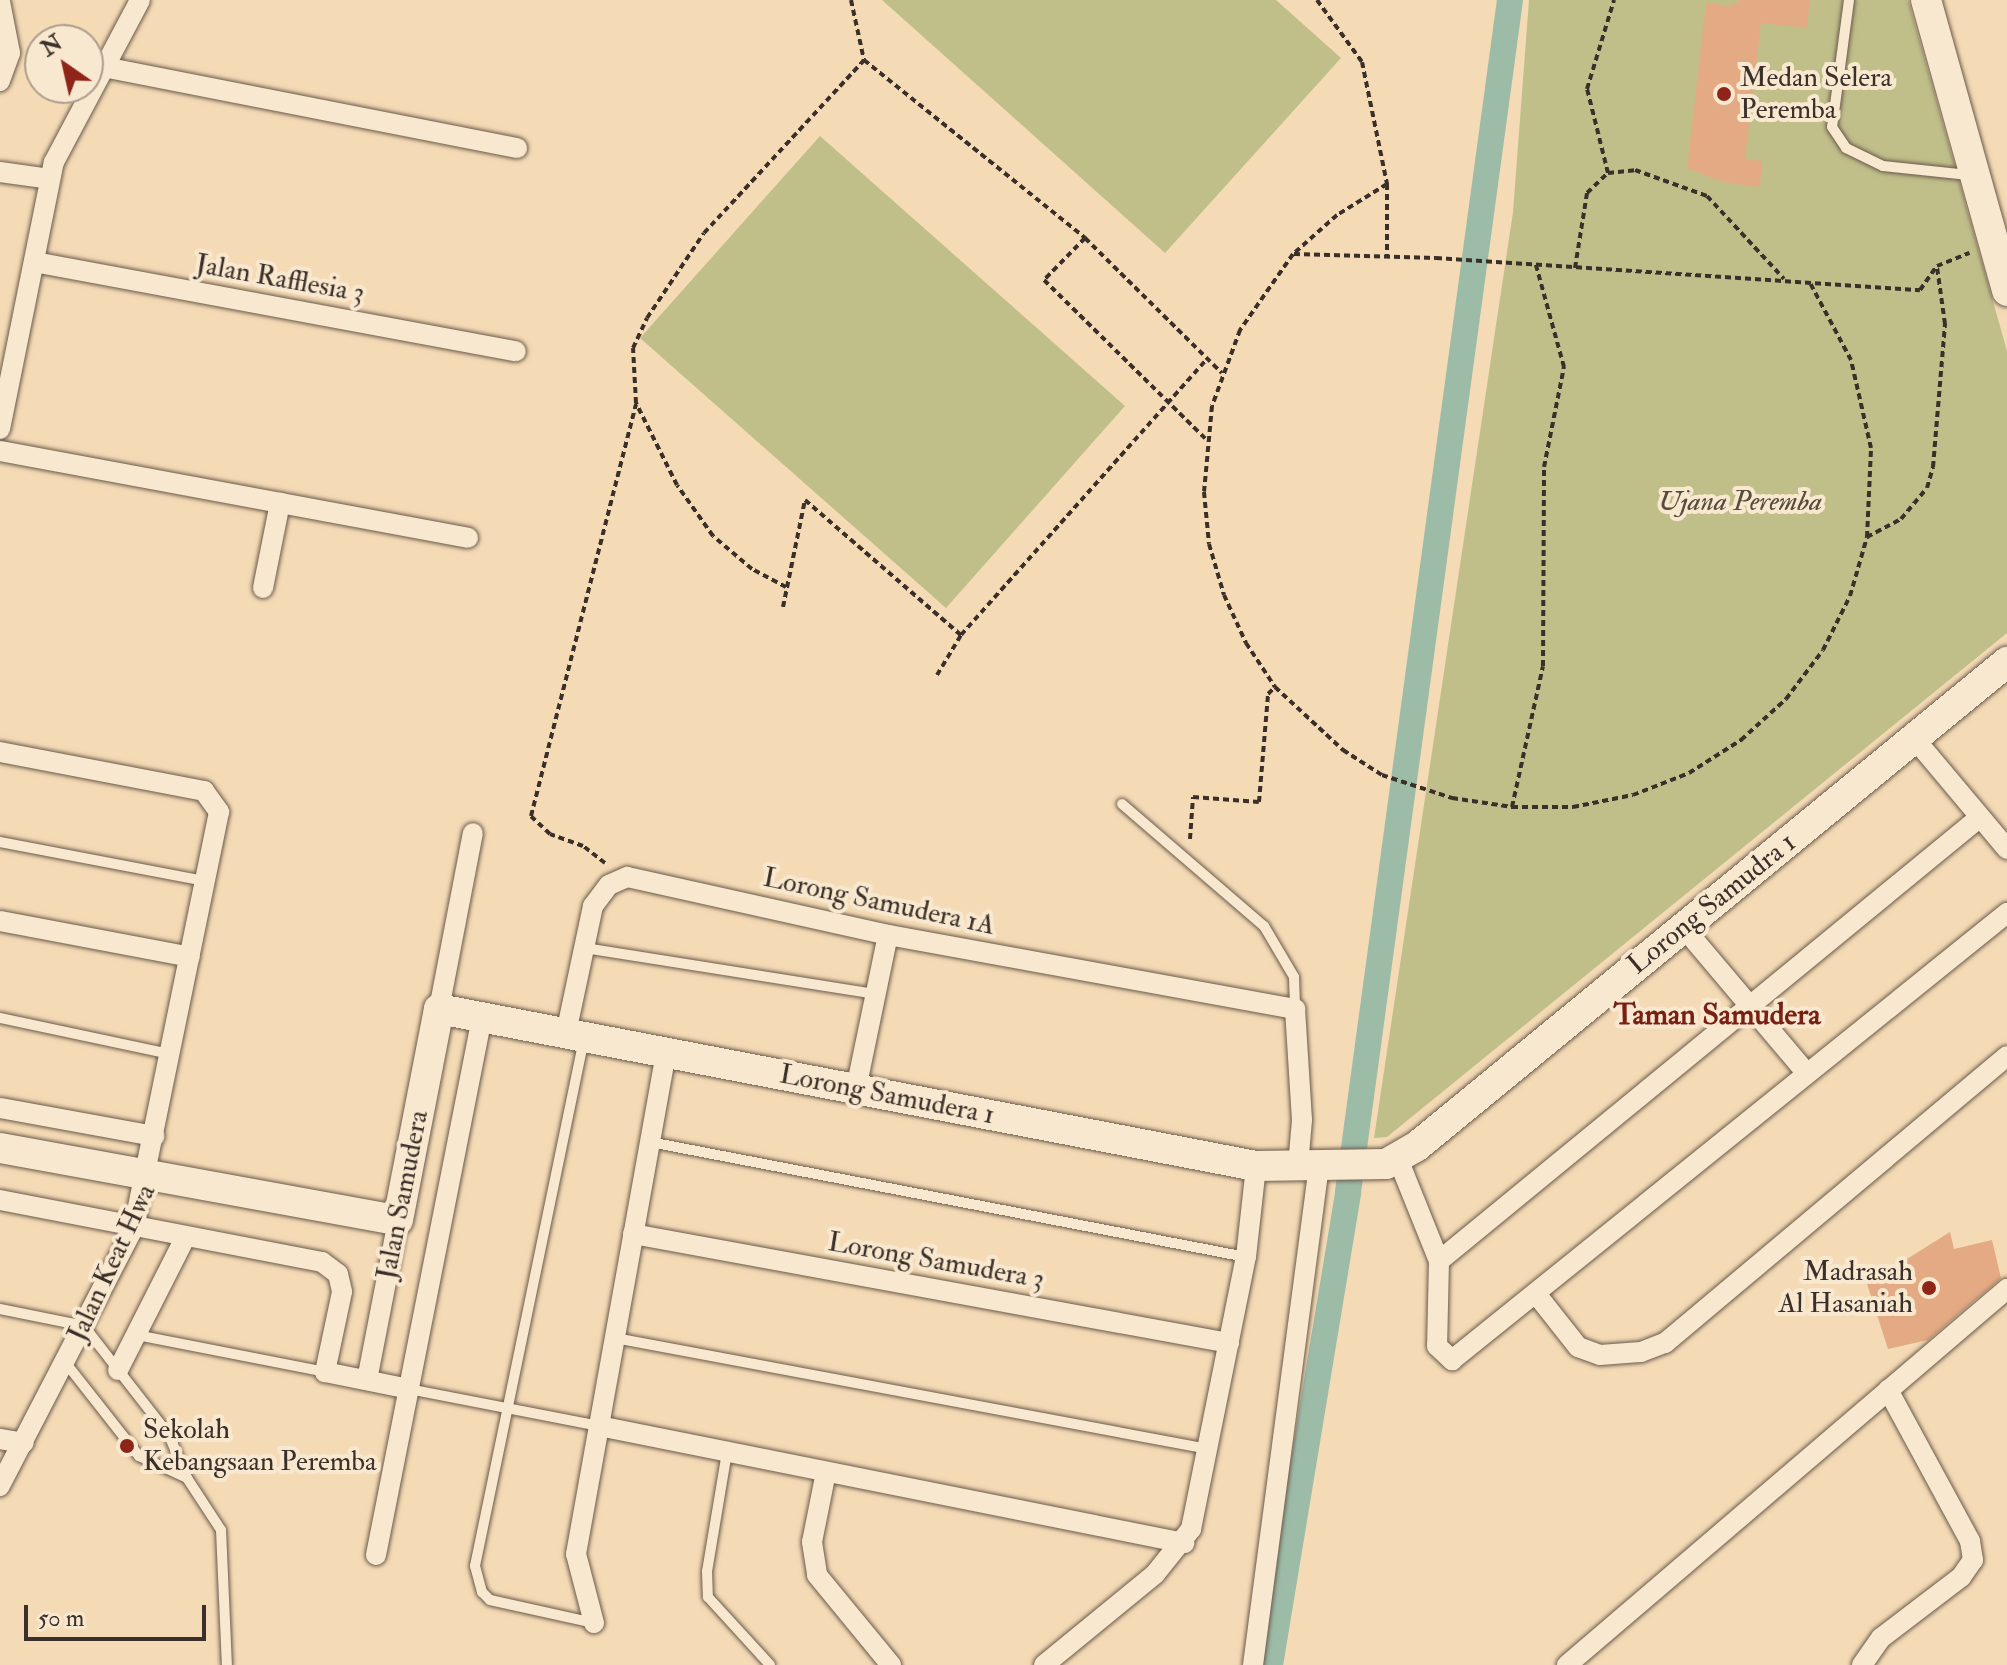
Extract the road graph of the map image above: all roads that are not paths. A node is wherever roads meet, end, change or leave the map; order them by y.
1 (140, 0) edge
2 (1849, 0) edge
3 (1926, 0) edge
4 (0, 2) edge
5 (104, 67) joint
6 (0, 81) edge
7 (84, 104) edge
8 (517, 148) dead end
9 (0, 172) edge
10 (1975, 176) junction
11 (50, 179) junction
12 (34, 262) junction
13 (2007, 291) edge
14 (516, 351) dead end
15 (0, 429) edge
16 (0, 451) edge
17 (280, 503) junction
18 (468, 538) dead end
19 (263, 588) dead end
20 (2007, 662) edge
21 (1914, 738) junction
22 (0, 752) edge
23 (1122, 804) dead end
24 (1979, 818) junction
25 (473, 833) dead end
26 (0, 842) edge
27 (2007, 849) edge
28 (205, 881) junction
29 (2007, 913) edge
30 (0, 921) edge
31 (1684, 928) junction
32 (888, 935) junction
33 (585, 948) junction
34 (190, 957) junction
35 (874, 994) junction
36 (1749, 1007) junction
37 (439, 1009) junction
38 (1295, 1009) junction
39 (482, 1017) junction
40 (0, 1018) edge
41 (575, 1035) junction
42 (666, 1053) junction
43 (171, 1054) junction
44 (2007, 1056) edge
45 (1805, 1071) junction
46 (856, 1089) junction
47 (0, 1108) edge
48 (154, 1136) junction
49 (650, 1142) junction
50 (0, 1148) edge
51 (1386, 1163) junction
52 (1256, 1166) junction
53 (1318, 1166) junction
54 (147, 1175) junction
55 (0, 1200) edge
56 (398, 1220) junction
57 (134, 1227) junction
58 (633, 1234) junction
59 (186, 1236) junction
60 (1246, 1257) junction
61 (1439, 1261) junction
62 (2007, 1289) edge
63 (1537, 1295) junction
64 (0, 1309) edge
65 (84, 1326) junction
66 (137, 1335) junction
67 (615, 1338) junction
68 (1229, 1343) junction
69 (65, 1362) junction
70 (118, 1370) junction
71 (325, 1372) junction
72 (367, 1380) junction
73 (409, 1389) junction
74 (1888, 1390) junction
75 (507, 1408) junction
76 (599, 1426) junction
77 (0, 1439) edge
78 (24, 1443) junction
79 (1208, 1449) junction
80 (727, 1452) junction
81 (826, 1472) junction
82 (187, 1478) junction
83 (0, 1486) edge
84 (1184, 1543) junction
85 (376, 1555) dead end
86 (594, 1623) joint
87 (227, 1665) edge
88 (770, 1665) edge
89 (891, 1665) edge
90 (1044, 1665) edge
91 (1253, 1665) edge
92 (1567, 1665) edge
93 (1862, 1665) edge

1 - 5 street
2 - 10 lane
3 - 10 street
4 - 6 street
5 - 8 street
7 - 11 street
9 - 11 street
10 - 13 street
11 - 12 street
12 - 14 street, Jalan Rafflesia 3
12 - 15 street
16 - 17 street
17 - 18 street
17 - 19 street
20 - 21 street, Lorong Samudra 1
21 - 24 street
21 - 31 street, Lorong Samudra 1
22 - 28 street
23 - 38 lane
24 - 27 street
24 - 36 street
25 - 37 street
26 - 28 lane
28 - 34 street
29 - 45 street
30 - 34 street
31 - 36 street
31 - 51 street, Lorong Samudra 1
32 - 33 street, Lorong Samudera 1A
32 - 35 street
32 - 38 street, Lorong Samudera 1A
33 - 35 lane
33 - 41 street
34 - 43 street
35 - 46 street
36 - 45 street
36 - 61 street
37 - 39 street, Lorong Samudera 1
37 - 56 street, Jalan Samudera
38 - 53 street
39 - 41 street, Lorong Samudera 1
39 - 73 street
40 - 43 lane
41 - 42 street, Lorong Samudera 1
41 - 75 lane
42 - 46 street, Lorong Samudera 1
42 - 49 street
43 - 48 street
44 - 63 street
45 - 63 street
46 - 52 street, Lorong Samudera 1
47 - 48 street
48 - 54 street
49 - 58 street
49 - 60 lane
50 - 54 street
51 - 53 street, Lorong Samudera 1
51 - 61 street
52 - 53 street, Lorong Samudera 1
52 - 60 street
53 - 91 street
54 - 56 street, Jalan Keat Hwa
54 - 57 street, Jalan Keat Hwa
55 - 57 street
56 - 72 street, Jalan Samudera
57 - 59 street
57 - 65 street, Jalan Keat Hwa
58 - 67 street
58 - 68 street, Lorong Samudera 3
59 - 66 street
59 - 71 street
60 - 68 street
61 - 63 street
62 - 74 street
64 - 65 lane
65 - 69 street, Jalan Keat Hwa
65 - 70 lane
66 - 70 street
66 - 71 lane
67 - 76 street
67 - 79 lane
68 - 79 street
69 - 78 street, Jalan Keat Hwa
69 - 82 lane
70 - 82 lane
71 - 72 street
72 - 73 street
73 - 75 lane
73 - 85 street
74 - 92 street
74 - 93 street
75 - 76 lane
75 - 86 lane
76 - 80 street
76 - 86 street
77 - 78 street
78 - 83 street, Jalan Keat Hwa
79 - 84 street
80 - 81 street
80 - 88 lane
81 - 84 street
81 - 89 street
82 - 87 lane
84 - 90 street

